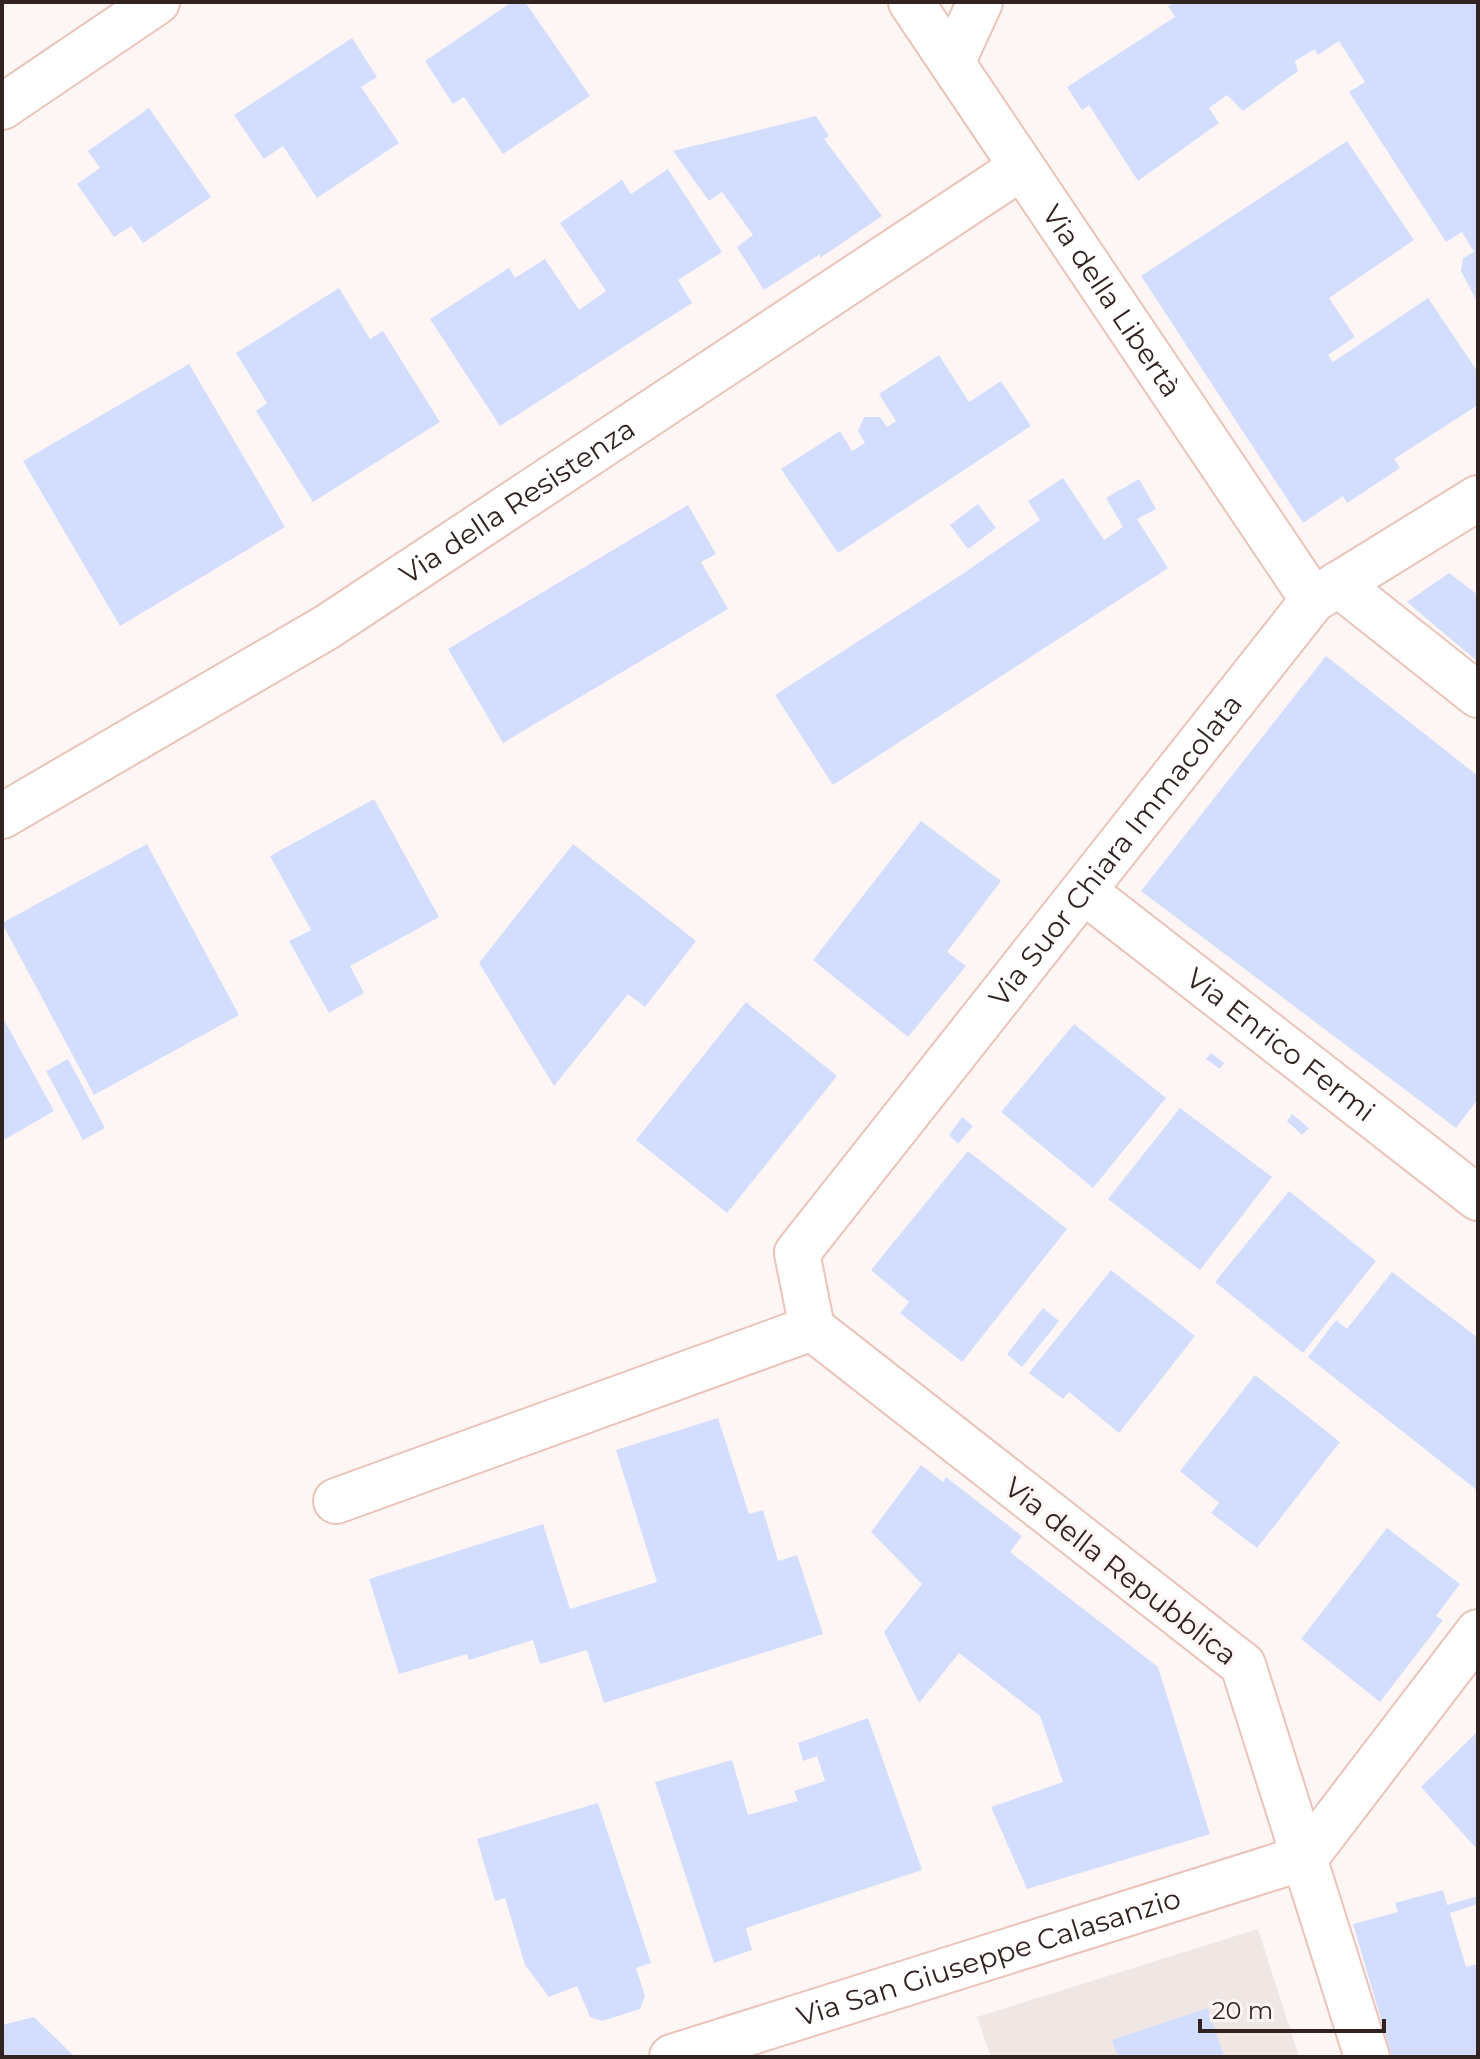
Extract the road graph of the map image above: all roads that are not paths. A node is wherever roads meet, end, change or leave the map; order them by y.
1 (157, 2) edge
2 (911, 2) edge
3 (980, 2) edge
4 (952, 63) junction
5 (2, 107) edge
6 (1022, 167) junction
7 (1478, 498) edge
8 (1326, 592) junction
9 (1478, 695) edge
10 (2, 816) edge
11 (1085, 892) junction
12 (1478, 1198) edge
13 (812, 1328) junction
14 (336, 1501) dead end
15 (1478, 1632) edge
16 (1306, 1857) junction
17 (672, 2057) edge
18 (1367, 2057) edge

1 - 5 street
2 - 4 street, Via della Libertà
3 - 4 street
4 - 6 street, Via della Libertà
6 - 8 street, Via della Libertà
6 - 10 street, Via della Resistenza
7 - 8 street, Via Suor Chiara Immacolata
8 - 9 street, Via della Libertà
8 - 11 street, Via Suor Chiara Immacolata
11 - 12 street, Via Enrico Fermi
11 - 13 street, Via Suor Chiara Immacolata
13 - 14 street
13 - 16 street, Via della Repubblica
15 - 16 street
16 - 17 street, Via San Giuseppe Calasanzio
16 - 18 street, Via della Repubblica

